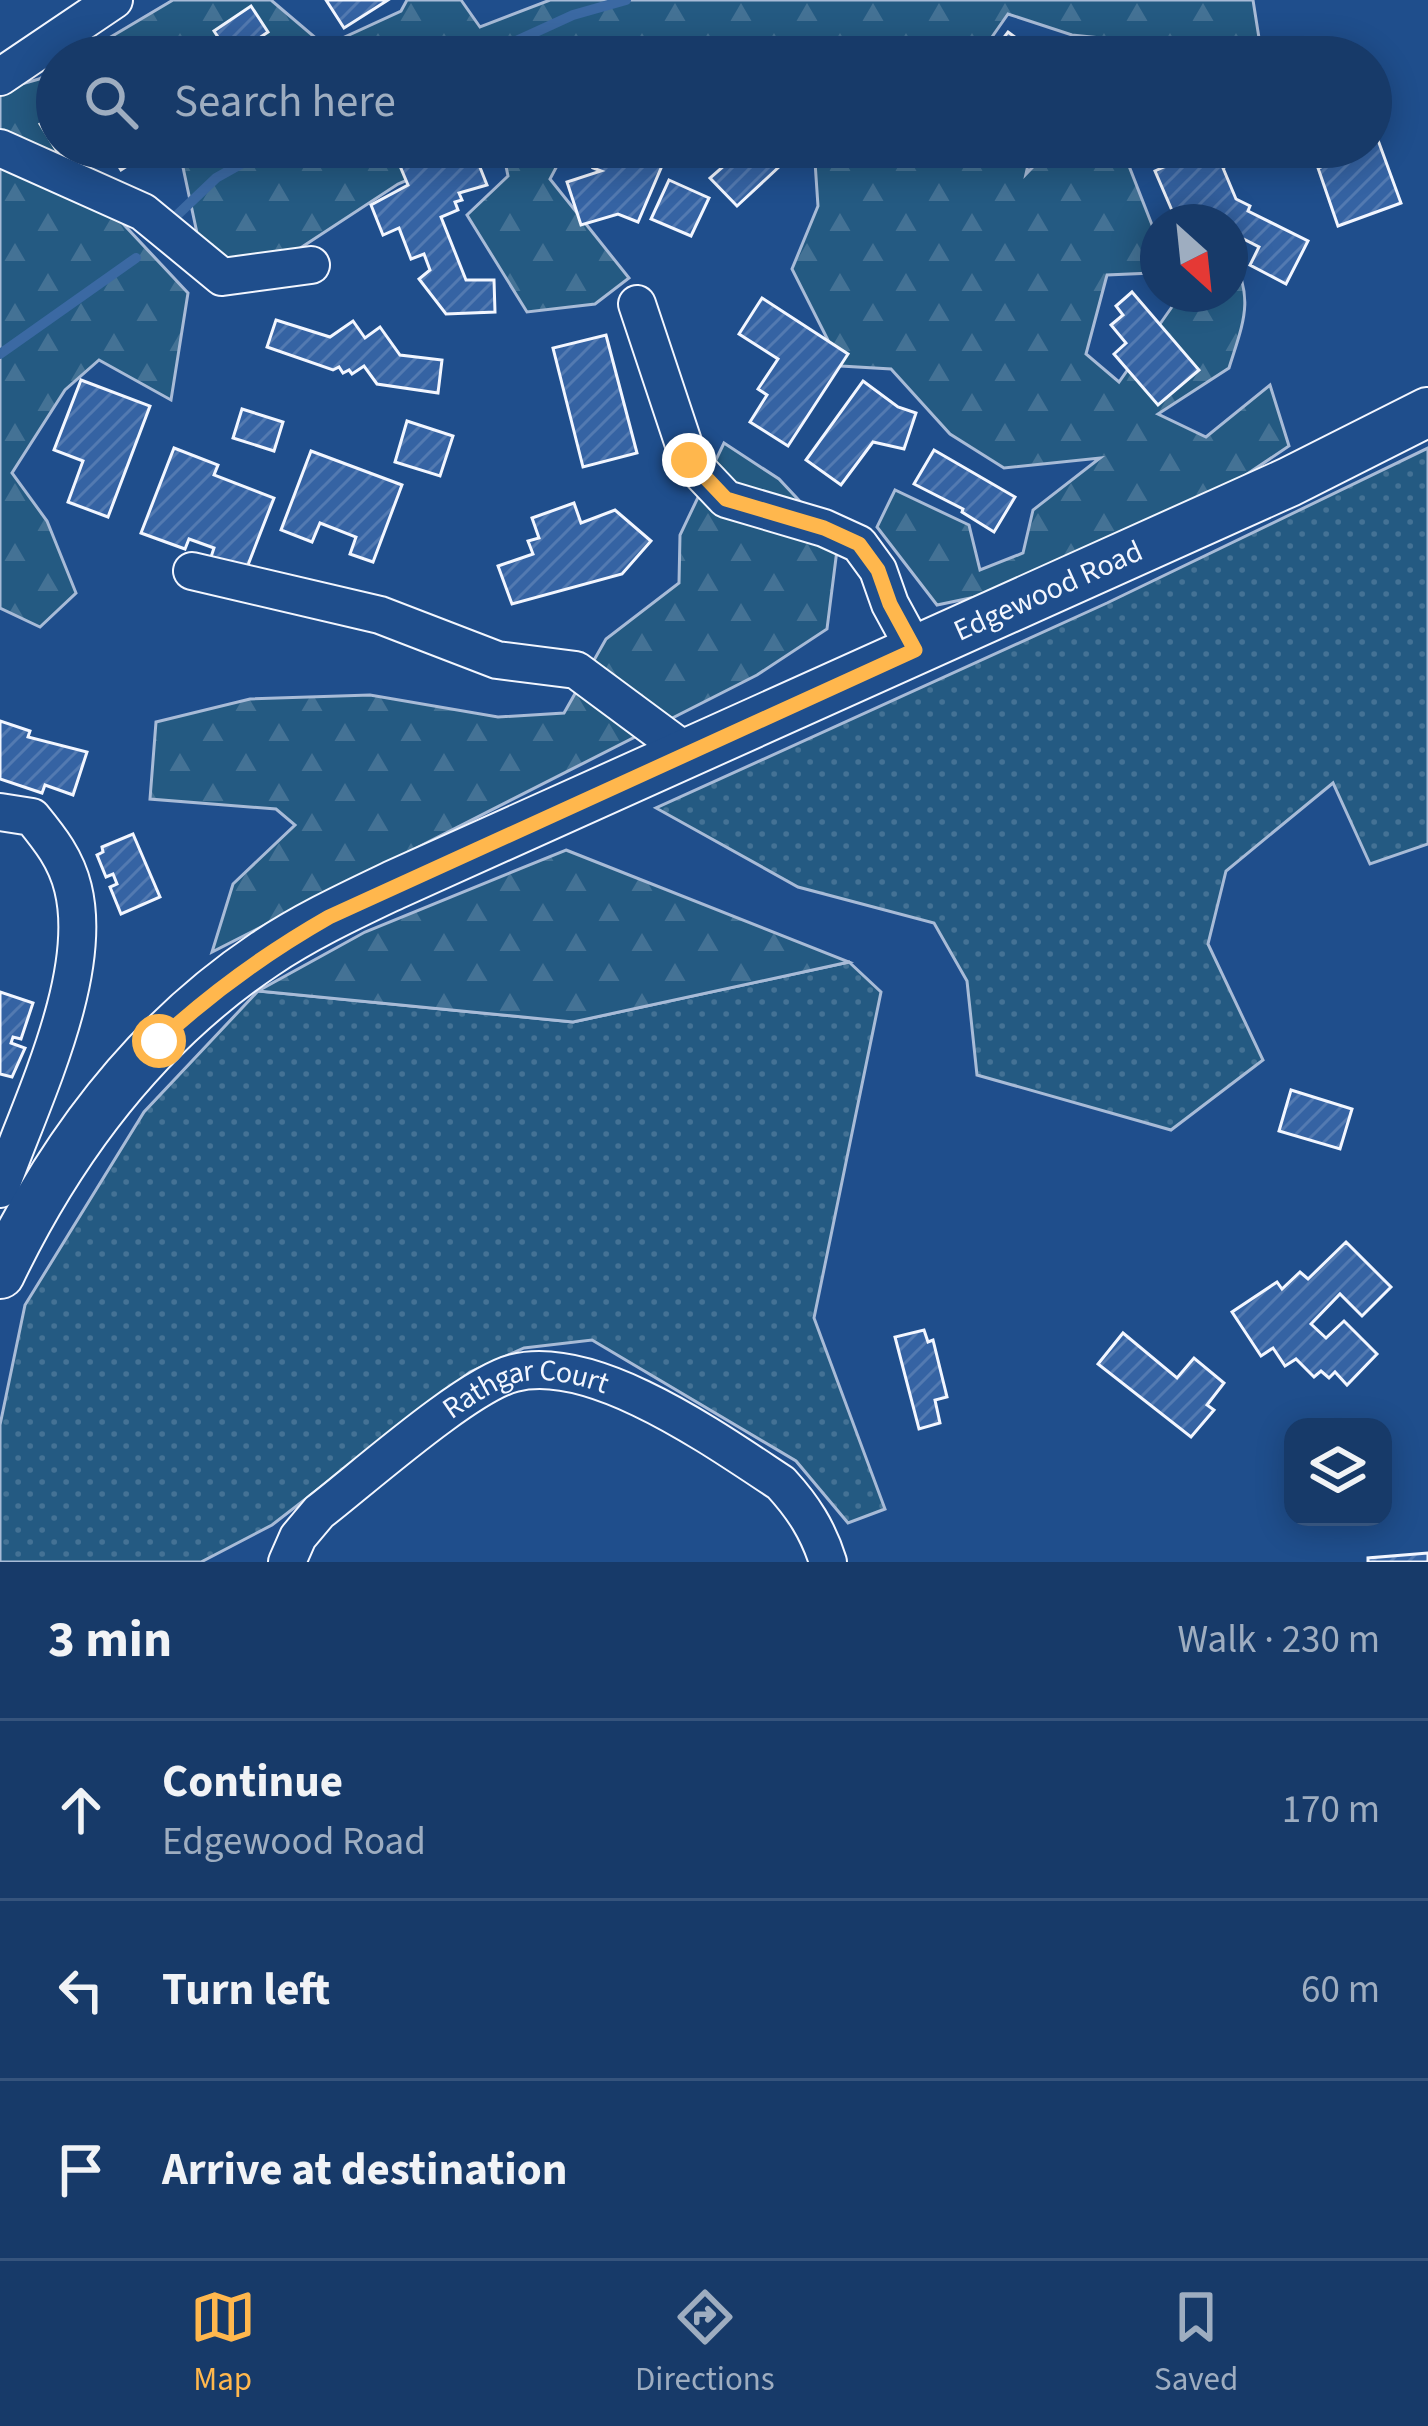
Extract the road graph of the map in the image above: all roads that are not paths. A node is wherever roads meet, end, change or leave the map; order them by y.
1 (113, 0) edge
2 (60, 36) edge
3 (36, 52) edge
4 (0, 77) edge
5 (0, 148) edge
6 (36, 164) edge
7 (45, 168) edge
8 (310, 266) dead end
9 (637, 304) dead end
10 (1428, 412) edge
11 (192, 571) dead end
12 (915, 650) junction
13 (688, 753) junction
14 (0, 812) edge
15 (66, 1157) junction
16 (0, 1193) edge
17 (0, 1274) edge
18 (287, 1562) edge
19 (828, 1562) edge

1 - 2 street
3 - 4 street
5 - 6 street
7 - 8 street
9 - 12 street
10 - 12 main road, Edgewood Road
11 - 13 street
12 - 13 main road, Edgewood Road
13 - 15 main road, Edgewood Road
14 - 16 street
15 - 16 street
15 - 17 main road, Edgewood Road
18 - 19 street, Rathgar Court

